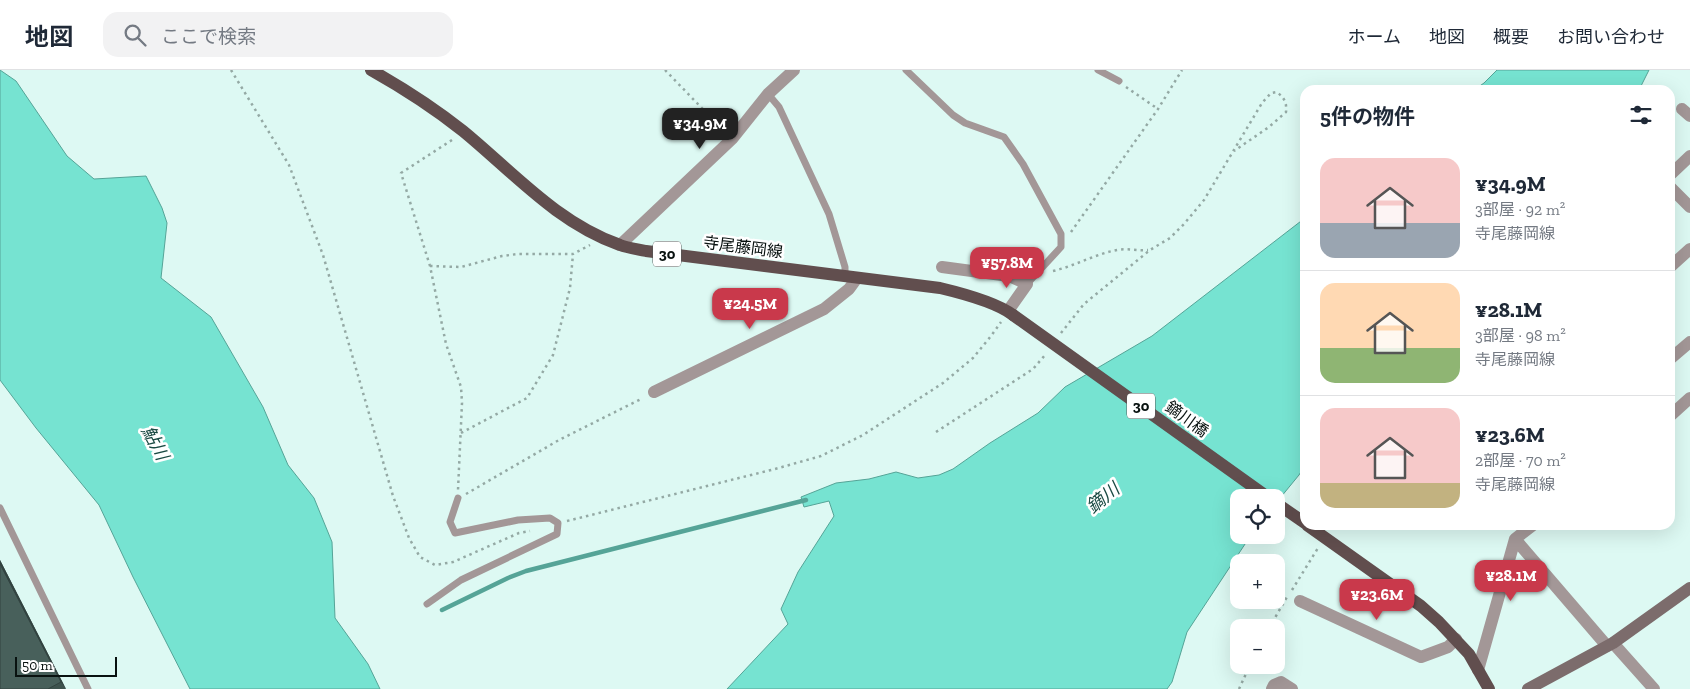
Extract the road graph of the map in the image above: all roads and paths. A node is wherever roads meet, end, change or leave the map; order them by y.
1 (231, 70) edge
2 (371, 70) edge
3 (665, 70) edge
4 (794, 70) edge
5 (906, 70) edge
6 (1098, 70) edge
7 (1182, 70) edge
8 (1119, 82) joint
9 (768, 94) junction
10 (1158, 109) junction
11 (464, 132) junction
12 (732, 139) junction
13 (1234, 151) junction
14 (1690, 156) edge
15 (1675, 170) edge
16 (1675, 191) edge
17 (1690, 207) edge
18 (1077, 224) dead end
19 (600, 236) junction
20 (620, 245) junction
21 (1690, 249) edge
22 (1150, 250) junction
23 (573, 254) junction
24 (1675, 262) edge
25 (430, 266) junction
26 (942, 267) dead end
27 (1050, 272) dead end
28 (851, 277) junction
29 (1027, 284) junction
30 (1010, 313) junction
31 (1061, 334) dead end
32 (1690, 342) edge
33 (1051, 348) dead end
34 (1675, 355) edge
35 (654, 392) joint
36 (1690, 398) edge
37 (1675, 412) edge
38 (936, 432) dead end
39 (461, 434) junction
40 (1256, 489) edge
41 (458, 498) junction
42 (0, 508) edge
43 (1285, 509) edge
44 (1300, 520) edge
45 (558, 524) junction
46 (535, 529) dead end
47 (1313, 530) edge
48 (1314, 530) edge
49 (1524, 530) edge
50 (1515, 539) junction
51 (1690, 588) edge
52 (1300, 601) dead end
53 (427, 604) dead end
54 (1273, 619) edge
55 (1456, 639) junction
56 (1610, 645) junction
57 (1478, 670) junction
58 (1246, 674) edge
59 (88, 689) edge
60 (1239, 689) edge
61 (1272, 689) edge
62 (1292, 689) edge
63 (1490, 689) edge
64 (1528, 689) edge
65 (1654, 689) edge

1 - 46 path
2 - 11 main road, 寺尾藤岡線 / 30
3 - 12 path
4 - 9 street
5 - 29 lane
6 - 8 lane
7 - 10 path
8 - 10 path
9 - 12 street
9 - 28 lane
10 - 18 path
11 - 19 main road, 寺尾藤岡線 / 30
11 - 25 path
12 - 20 street
13 - 13 path
13 - 22 path
14 - 15 street
16 - 17 street
19 - 20 main road, 寺尾藤岡線 / 30
19 - 23 path
20 - 28 main road, 寺尾藤岡線 / 30
21 - 24 street
22 - 27 path
22 - 31 path
23 - 25 path
23 - 39 path
25 - 39 path
26 - 29 street
28 - 30 main road, 寺尾藤岡線 / 30
28 - 35 street
29 - 30 street
30 - 40 main road, 鏑川橋 / 30, bridge
30 - 45 path
32 - 34 street
33 - 38 path
35 - 41 path
36 - 37 street
39 - 41 path
41 - 45 lane
42 - 59 lane
43 - 44 main road
45 - 53 lane
47 - 54 path
48 - 55 main road
49 - 50 street
50 - 56 street
50 - 57 street
51 - 56 main road
52 - 55 street
55 - 57 main road
56 - 64 main road
56 - 65 street
57 - 63 main road
58 - 60 path
61 - 62 street

